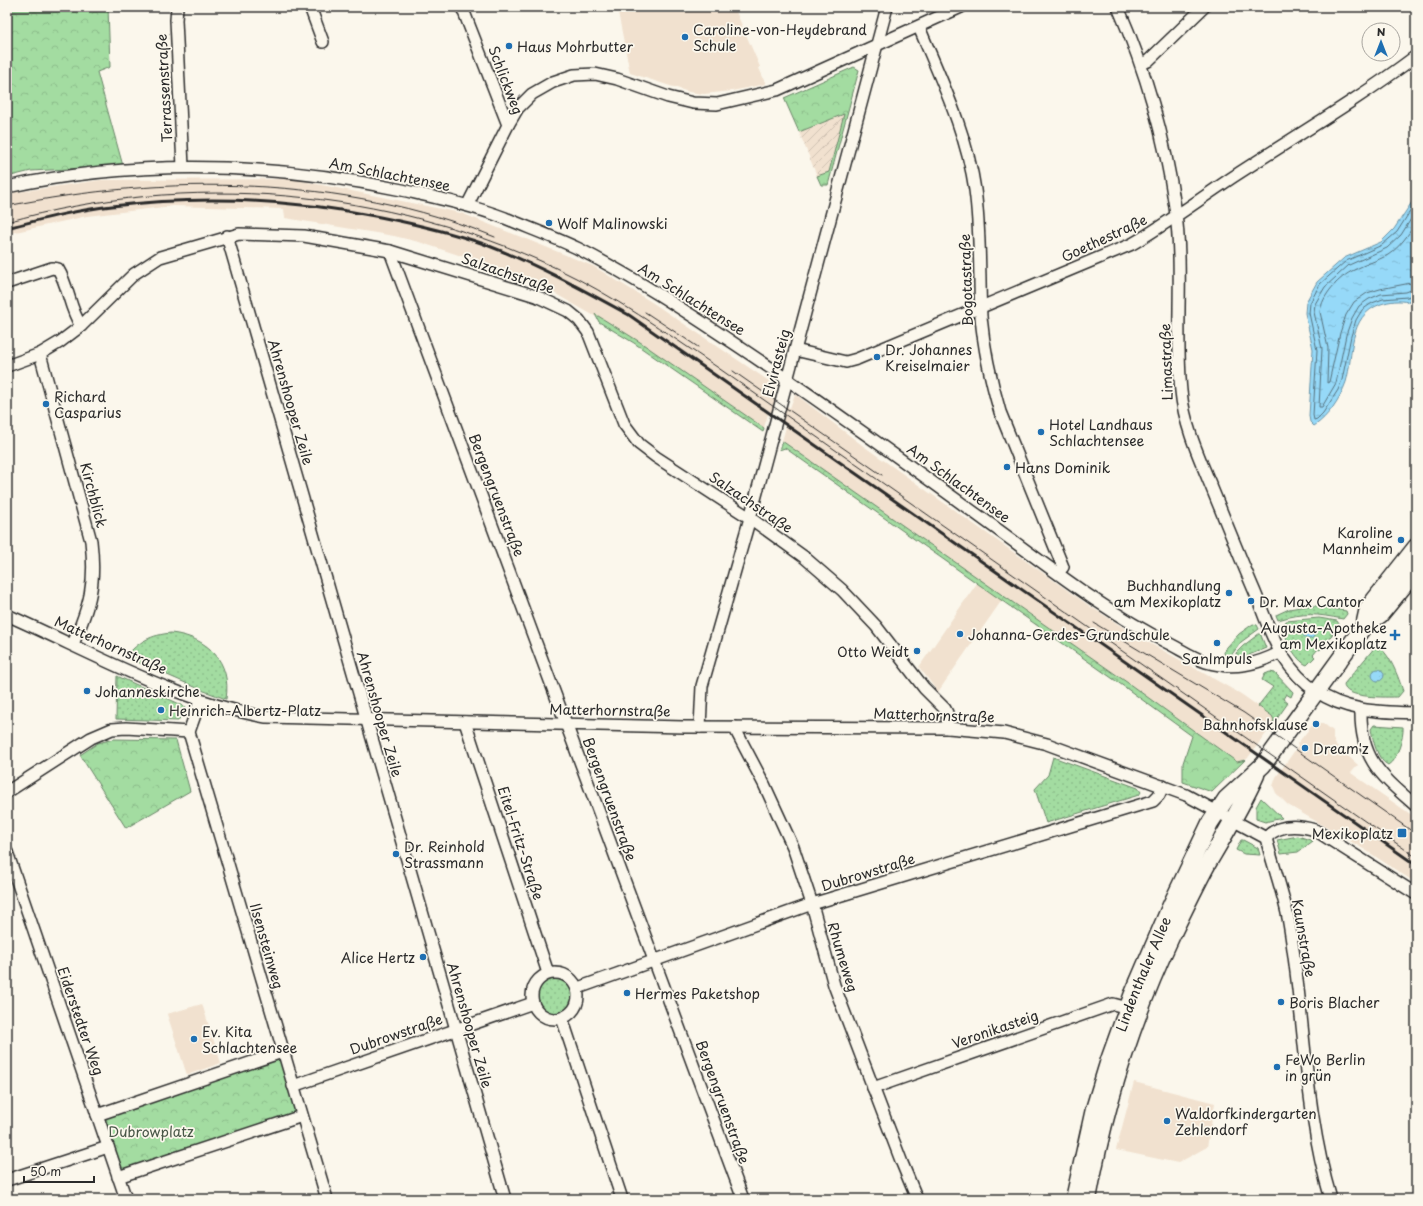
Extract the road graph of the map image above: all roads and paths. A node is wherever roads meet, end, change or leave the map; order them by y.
1 (177, 7) edge
2 (310, 7) edge
3 (462, 7) edge
4 (887, 7) edge
5 (961, 7) edge
6 (1118, 7) edge
7 (1204, 7) edge
8 (919, 27) junction
9 (323, 42) dead end
10 (876, 46) junction
11 (1416, 56) edge
12 (1140, 64) junction
13 (508, 125) junction
14 (183, 167) junction
15 (7, 187) edge
16 (468, 204) junction
17 (1176, 216) junction
18 (227, 236) junction
19 (390, 251) junction
20 (7, 282) edge
21 (981, 308) junction
22 (81, 326) junction
23 (795, 350) junction
24 (40, 354) junction
25 (7, 366) edge
26 (787, 378) junction
27 (750, 518) junction
28 (1416, 548) edge
29 (1416, 571) edge
30 (1058, 573) junction
31 (7, 615) edge
32 (1364, 626) junction
33 (73, 644) junction
34 (1280, 652) junction
35 (1316, 692) junction
36 (200, 701) junction
37 (1361, 710) junction
38 (1416, 713) edge
39 (366, 719) junction
40 (465, 722) junction
41 (566, 724) junction
42 (700, 727) junction
43 (734, 727) junction
44 (948, 728) junction
45 (189, 732) junction
46 (1258, 772) junction
47 (1163, 786) junction
48 (7, 792) edge
49 (1416, 806) edge
50 (1218, 812) junction
51 (1234, 820) junction
52 (1266, 838) junction
53 (7, 852) edge
54 (1416, 894) edge
55 (812, 904) junction
56 (654, 960) junction
57 (548, 973) junction
58 (578, 988) junction
59 (533, 1003) junction
60 (1128, 1008) junction
61 (562, 1018) junction
62 (455, 1029) junction
63 (282, 1052) junction
64 (293, 1086) junction
65 (873, 1088) junction
66 (97, 1115) junction
67 (302, 1116) junction
68 (108, 1147) junction
69 (118, 1178) junction
70 (7, 1180) edge
71 (126, 1199) edge
72 (327, 1199) edge
73 (505, 1199) edge
74 (622, 1199) edge
75 (743, 1199) edge
76 (917, 1199) edge
77 (1074, 1199) edge
78 (1088, 1199) edge
79 (1332, 1199) edge

1 - 14 street, Terrassenstraße
2 - 9 street
3 - 13 street, Schlickweg
4 - 10 street, Elvirasteig
5 - 8 street
6 - 12 street, Limastraße
7 - 12 street
8 - 10 street
8 - 21 street, Bogotastraße
10 - 13 street
10 - 23 street, Elvirasteig
11 - 17 street, Goethestraße
12 - 17 street, Limastraße
13 - 16 street, Schlickweg
14 - 15 street, Am Schlachtensee
14 - 16 street, Am Schlachtensee
16 - 26 street, Am Schlachtensee
17 - 21 street, Goethestraße
17 - 34 street, Limastraße
18 - 19 street, Salzachstraße
18 - 22 street, Salzachstraße
18 - 39 street, Ahrenshooper Zeile
19 - 27 street, Salzachstraße
19 - 41 street, Bergengruenstraße
20 - 22 street
21 - 23 street, Goethestraße
21 - 30 street, Bogotastraße
22 - 24 street, Salzachstraße
23 - 26 street, Elvirasteig
24 - 25 street, Salzachstraße
24 - 33 street, Kirchblick
26 - 27 street, Elvirasteig
26 - 30 street, Am Schlachtensee
27 - 42 street, Elvirasteig
27 - 44 street, Salzachstraße
28 - 32 main road
29 - 32 main road
30 - 34 street, Am Schlachtensee
31 - 33 street, Matterhornstraße
32 - 35 main road, Lindenthaler Allee
33 - 36 street, Matterhornstraße
34 - 35 street, Limastraße
35 - 37 street, Limastraße
35 - 46 main road, Lindenthaler Allee
36 - 39 street, Matterhornstraße
36 - 45 street
37 - 38 street, Limastraße
37 - 49 street
39 - 40 street, Matterhornstraße
39 - 62 street, Ahrenshooper Zeile
40 - 41 street, Matterhornstraße
40 - 57 street, Eitel-Fritz-Straße
41 - 42 street, Matterhornstraße
41 - 56 street, Bergengruenstraße
42 - 43 street, Matterhornstraße
43 - 44 street, Matterhornstraße
43 - 55 street, Rhumeweg
44 - 47 street, Matterhornstraße
45 - 48 street
45 - 63 street, Ilsensteinweg
46 - 50 main road, Lindenthaler Allee
46 - 51 main road, Lindenthaler Allee
47 - 50 street, Matterhornstraße
47 - 55 street, Dubrowstraße
50 - 51 street, Matterhornstraße
50 - 60 main road, Lindenthaler Allee
51 - 52 street
51 - 78 main road, Lindenthaler Allee
52 - 54 street
52 - 79 street, Kaunstraße
53 - 66 street, Eiderstedter Weg
55 - 56 street, Dubrowstraße
55 - 65 street, Rhumeweg
56 - 58 street, Dubrowstraße
56 - 75 street, Bergengruenstraße
57 - 58 street
57 - 59 street
58 - 61 street
59 - 61 street
59 - 62 street, Dubrowstraße
60 - 65 street, Veronikasteig
60 - 77 main road, Lindenthaler Allee
61 - 74 street
62 - 64 street, Dubrowstraße
62 - 73 street, Ahrenshooper Zeile
63 - 64 street, Ilsensteinweg
63 - 66 street
64 - 67 street, Ilsensteinweg
65 - 76 street, Rhumeweg
66 - 68 street, Eiderstedter Weg
67 - 69 street
67 - 72 street, Ilsensteinweg
68 - 69 street, Eiderstedter Weg
68 - 70 street
69 - 71 street, Eiderstedter Weg

